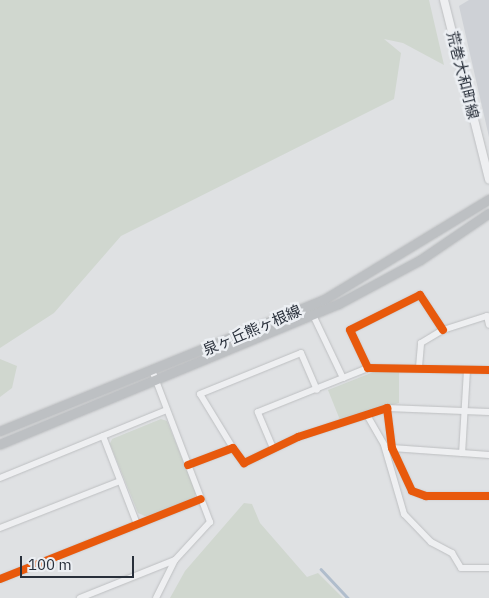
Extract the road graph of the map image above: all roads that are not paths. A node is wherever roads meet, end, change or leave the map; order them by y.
1 (444, 0) edge
2 (489, 178) edge
3 (489, 199) edge
4 (489, 213) edge
5 (313, 315) junction
6 (489, 326) edge
7 (443, 330) junction
8 (419, 366) junction
9 (368, 368) junction
10 (152, 370) junction
11 (467, 370) junction
12 (489, 370) edge
13 (343, 378) junction
14 (156, 381) junction
15 (318, 390) junction
16 (386, 408) junction
17 (167, 410) junction
18 (465, 412) junction
19 (489, 412) edge
20 (367, 415) junction
21 (0, 431) edge
22 (103, 436) junction
23 (0, 444) edge
24 (233, 448) junction
25 (273, 448) junction
26 (392, 448) junction
27 (462, 453) junction
28 (489, 455) edge
29 (188, 465) junction
30 (0, 478) edge
31 (120, 481) junction
32 (489, 496) edge
33 (201, 499) junction
34 (137, 524) junction
35 (0, 528) edge
36 (175, 560) junction
37 (489, 568) edge
38 (0, 579) edge
39 (80, 598) edge
40 (156, 598) edge

1 - 2 street, 荒巻大和町線
3 - 10 main road, 泉ヶ丘熊ヶ根線
4 - 5 main road, 泉ヶ丘熊ヶ根線
5 - 13 street
5 - 14 main road, 泉ヶ丘熊ヶ根線
6 - 7 street
7 - 8 street
7 - 9 street
8 - 9 street
8 - 11 street
9 - 13 street
10 - 14 street
10 - 21 main road, 泉ヶ丘熊ヶ根線
11 - 12 street
11 - 18 street
13 - 15 street
14 - 17 street
14 - 23 main road, 泉ヶ丘熊ヶ根線
15 - 24 street
15 - 25 street
16 - 18 street
16 - 20 street
16 - 26 street
17 - 22 street
17 - 29 street
18 - 19 street
18 - 27 street
20 - 25 street
20 - 37 street
22 - 30 street
22 - 31 street
24 - 25 street
24 - 29 street
26 - 27 street
26 - 32 street
27 - 28 street
29 - 33 street
31 - 34 street
31 - 35 street
33 - 34 street
33 - 36 street
34 - 38 street
36 - 39 street
36 - 40 street

